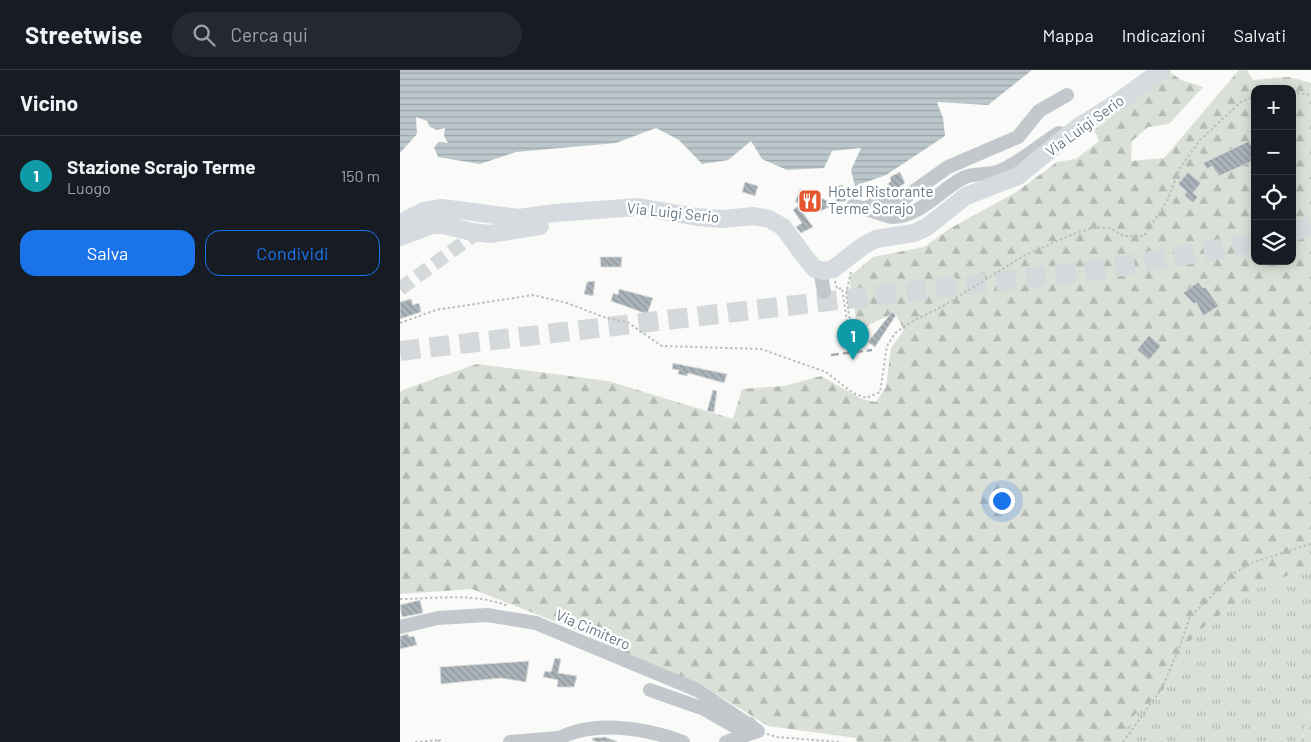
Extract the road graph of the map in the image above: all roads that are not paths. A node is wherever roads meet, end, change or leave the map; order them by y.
1 (1162, 70) edge
2 (1067, 95) dead end
3 (1068, 135) junction
4 (675, 212) junction
5 (519, 218) junction
6 (400, 223) edge
7 (483, 228) tunnel mouth
8 (400, 237) edge
9 (820, 270) junction
10 (824, 292) dead end
11 (400, 627) edge
12 (650, 690) dead end
13 (754, 728) junction
14 (555, 740) edge
15 (510, 742) edge
16 (683, 742) edge
17 (726, 742) edge

1 - 3 main road, Via Luigi Serio
2 - 3 street
3 - 9 main road, Via Luigi Serio
4 - 5 main road, Via Luigi Serio
4 - 8 main road
4 - 9 main road, Via Luigi Serio
5 - 6 main road, Via Luigi Serio
5 - 7 street
9 - 10 street
11 - 13 street, Via Cimitero
12 - 13 street
13 - 17 street
14 - 15 street
14 - 16 street

